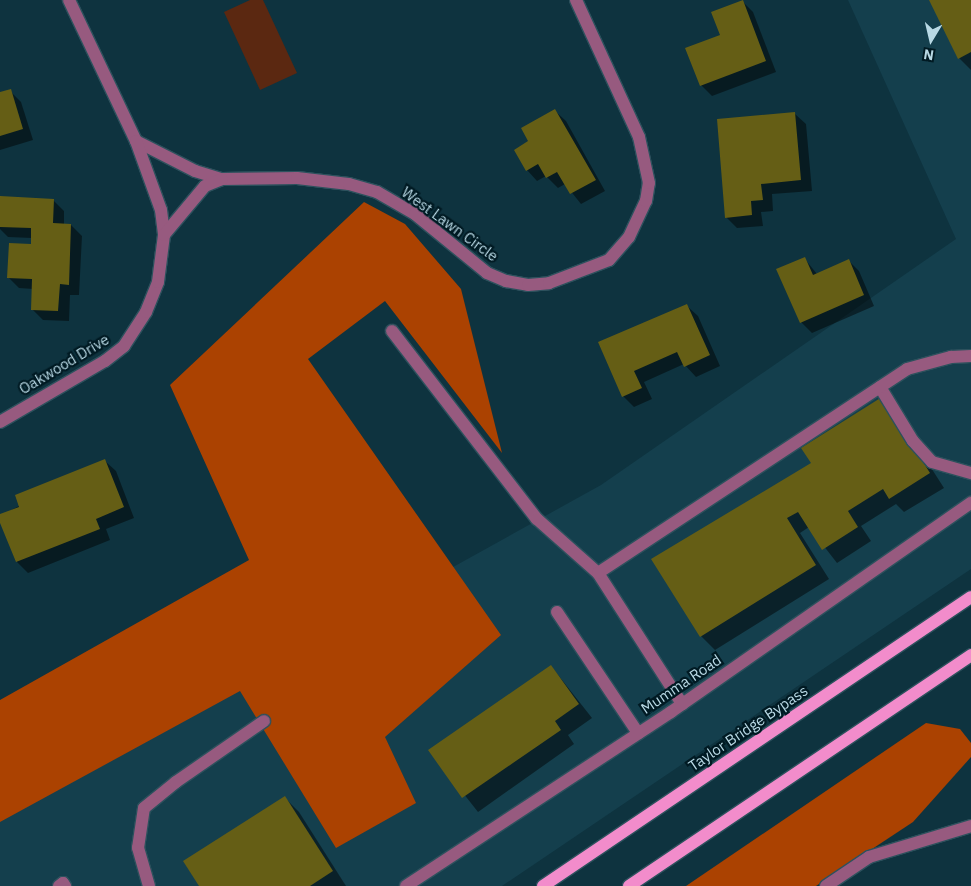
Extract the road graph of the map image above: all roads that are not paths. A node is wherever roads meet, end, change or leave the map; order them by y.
1 (69, 0) edge
2 (576, 0) edge
3 (136, 141) junction
4 (222, 178) junction
5 (164, 235) junction
6 (392, 331) dead end
7 (971, 356) edge
8 (880, 387) junction
9 (0, 422) edge
10 (971, 473) edge
11 (971, 502) edge
12 (598, 573) junction
13 (971, 597) edge
14 (557, 612) dead end
15 (971, 655) edge
16 (682, 704) junction
17 (264, 722) dead end
18 (638, 733) junction
19 (971, 826) edge
20 (59, 886) edge
21 (65, 886) edge
22 (149, 886) edge
23 (406, 886) edge
24 (543, 886) edge
25 (629, 886) edge
26 (826, 886) edge

1 - 3 street, Oakwood Drive
2 - 4 street, West Lawn Circle
3 - 4 street
3 - 5 street, Oakwood Drive
4 - 5 street
5 - 9 street, Oakwood Drive
6 - 12 street
7 - 8 street
8 - 10 street
8 - 12 street
11 - 16 street, Mumma Road
12 - 16 street
13 - 24 main road, Taylor Bridge Bypass
14 - 18 street
15 - 25 main road
16 - 18 street, Mumma Road
17 - 22 street
18 - 23 street, Mumma Road
19 - 26 street
20 - 21 street

